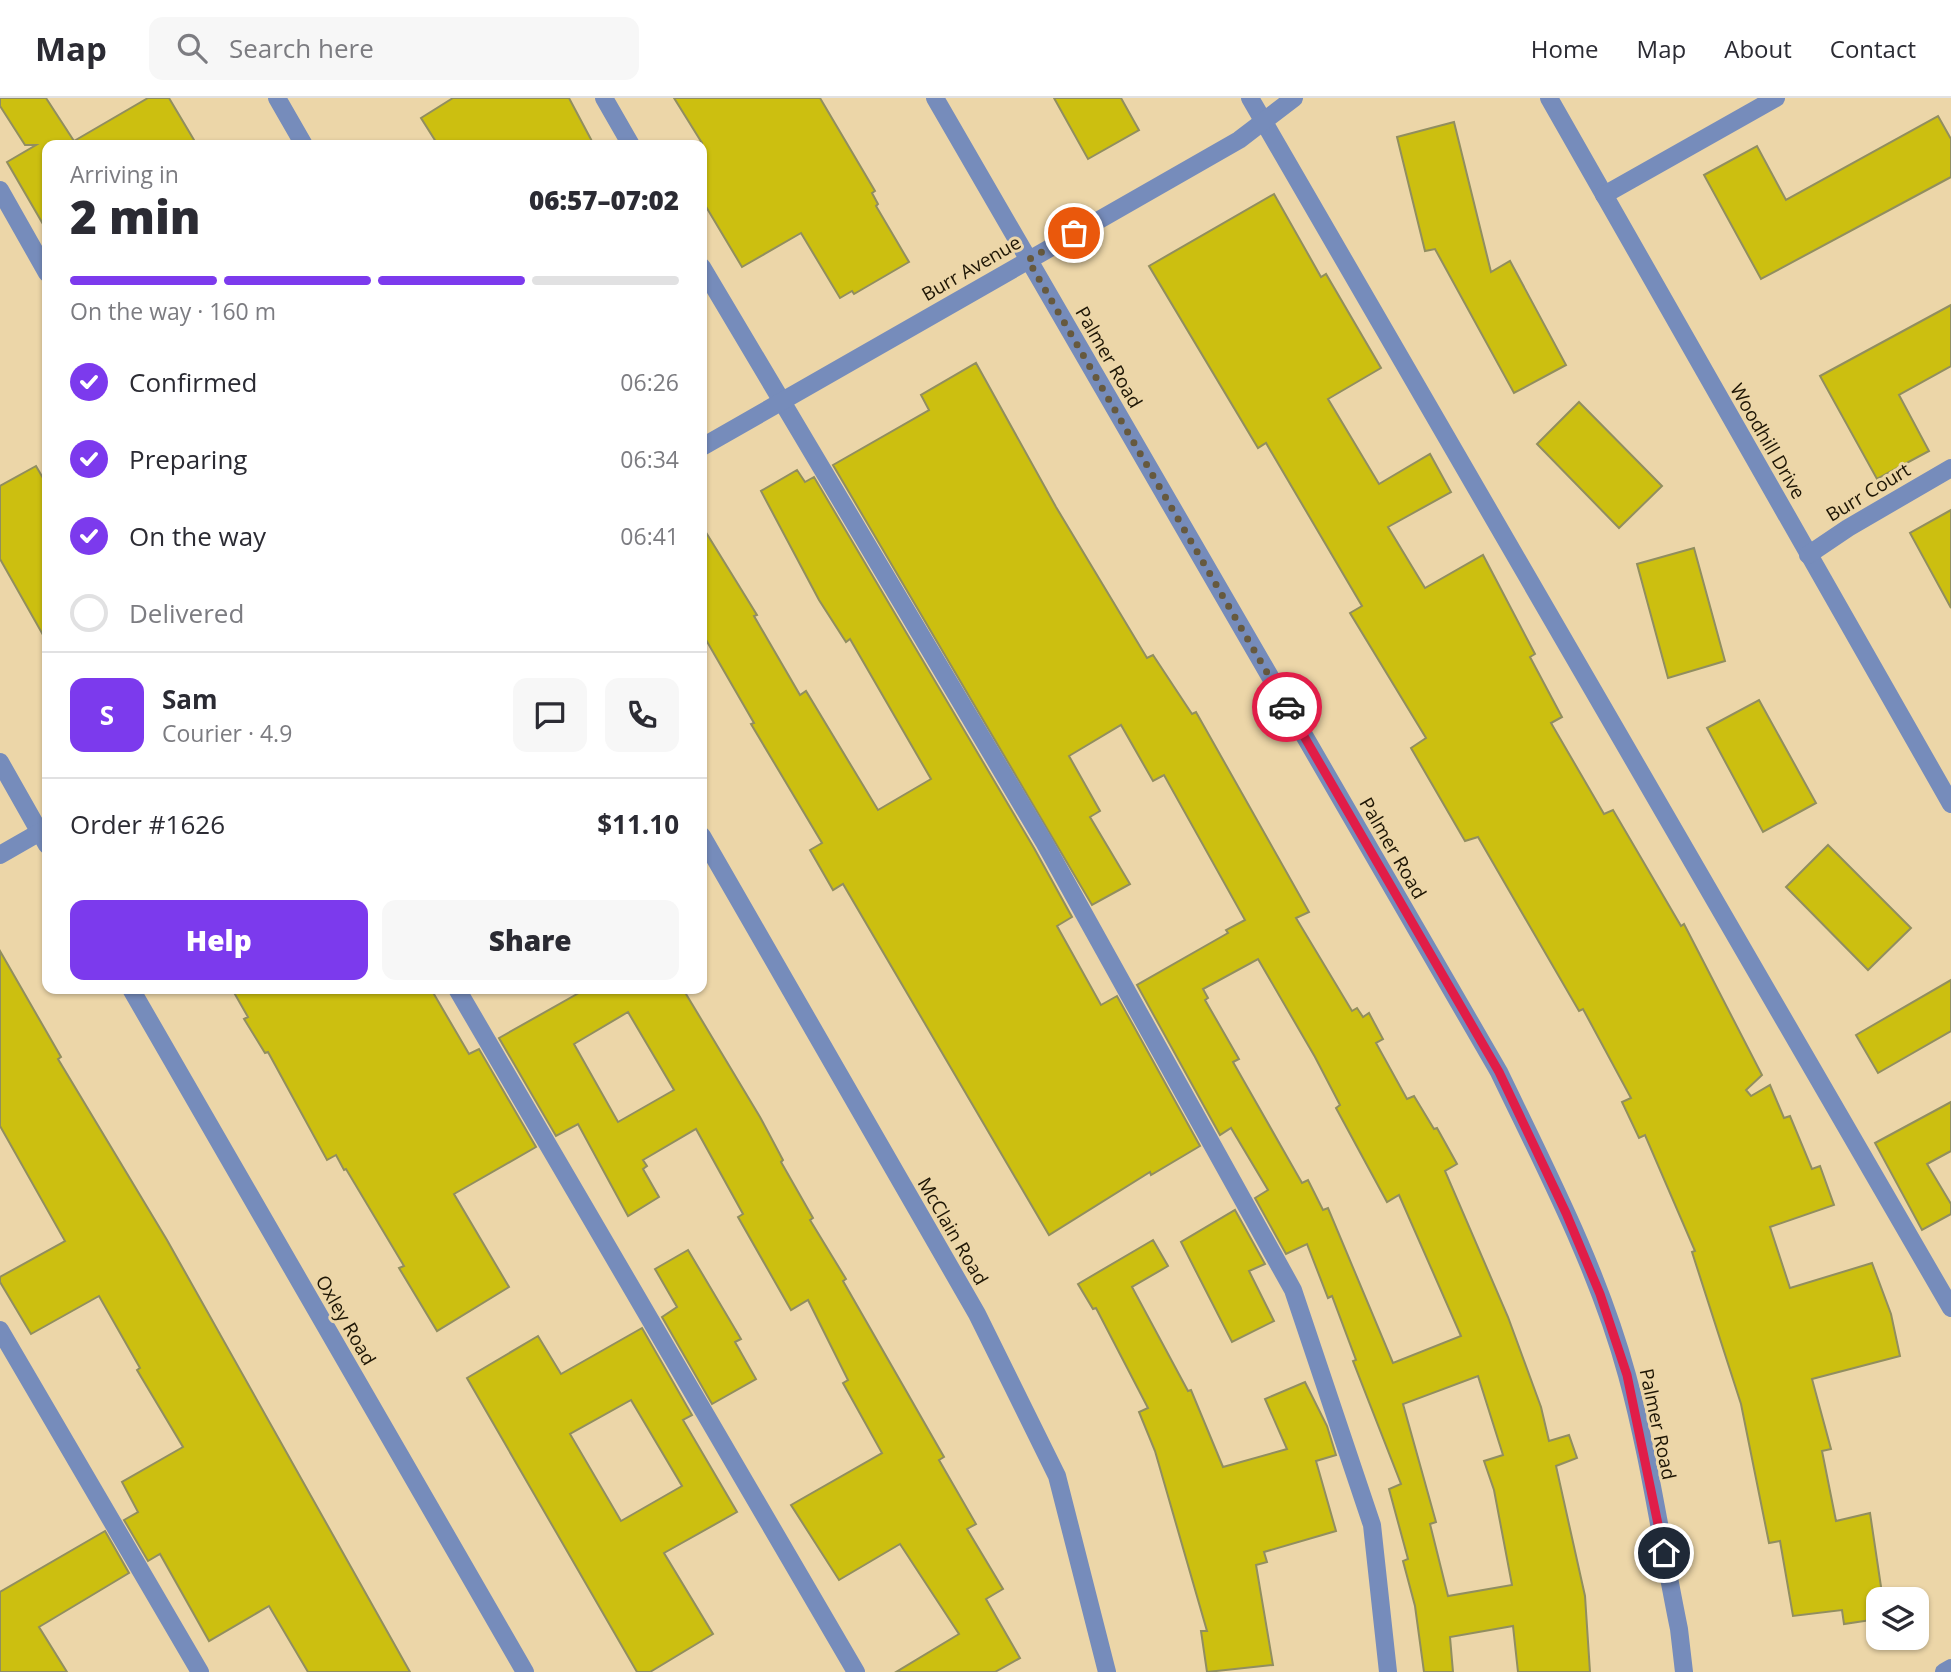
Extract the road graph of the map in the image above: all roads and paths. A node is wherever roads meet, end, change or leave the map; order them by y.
1 (277, 98) edge
2 (604, 98) edge
3 (935, 98) edge
4 (1250, 98) edge
5 (1294, 98) edge
6 (1549, 98) edge
7 (1776, 98) edge
8 (1263, 122) junction
9 (301, 140) edge
10 (628, 140) edge
11 (0, 190) edge
12 (1604, 195) junction
13 (1028, 260) junction
14 (42, 264) edge
15 (707, 276) edge
16 (780, 402) junction
17 (707, 443) edge
18 (1951, 468) edge
19 (1808, 555) junction
20 (0, 762) edge
21 (1951, 804) edge
22 (42, 830) edge
23 (42, 836) edge
24 (707, 845) edge
25 (0, 855) edge
26 (134, 994) edge
27 (460, 994) edge
28 (1951, 1308) edge
29 (0, 1330) edge
30 (1951, 1668) edge
31 (200, 1672) edge
32 (525, 1672) edge
33 (856, 1672) edge
34 (1107, 1672) edge
35 (1388, 1672) edge
36 (1684, 1672) edge
37 (1944, 1672) edge

1 - 9 street
2 - 10 street
3 - 13 street, Palmer Road
4 - 8 street
5 - 8 street, Burr Avenue
6 - 12 street, Woodhill Drive
7 - 12 street
8 - 13 street, Burr Avenue
8 - 28 street
11 - 14 street
12 - 19 street, Woodhill Drive
13 - 16 street, Burr Avenue
13 - 36 street, Palmer Road
15 - 16 street
16 - 17 street, Burr Avenue
16 - 35 street
18 - 19 street, Burr Court
19 - 21 street, Woodhill Drive
20 - 22 street
23 - 25 street
24 - 34 street, McClain Road
26 - 32 street, Oxley Road
27 - 33 street
29 - 31 street
30 - 37 street

